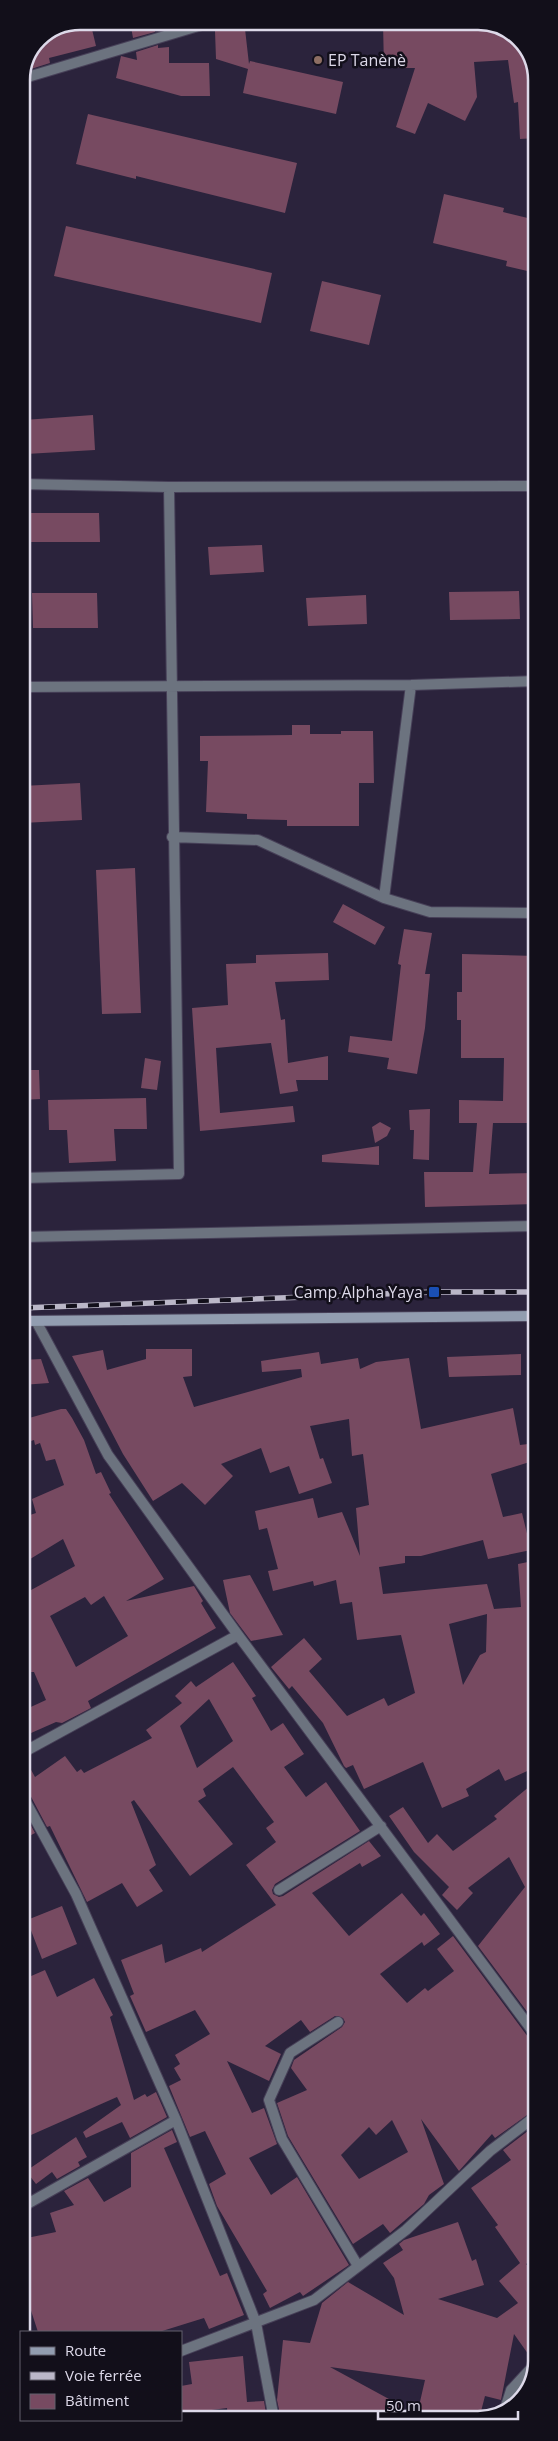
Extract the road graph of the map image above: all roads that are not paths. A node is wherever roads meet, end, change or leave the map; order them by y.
1 (172, 30) edge
2 (30, 76) edge
3 (30, 484) edge
4 (528, 486) edge
5 (169, 487) junction
6 (528, 681) edge
7 (411, 684) junction
8 (171, 686) junction
9 (30, 687) edge
10 (172, 837) junction
11 (384, 898) junction
12 (528, 913) edge
13 (30, 1178) edge
14 (528, 1226) edge
15 (30, 1237) edge
16 (528, 1316) edge
17 (30, 1320) edge
18 (36, 1320) junction
19 (238, 1635) junction
20 (30, 1749) edge
21 (30, 1810) edge
22 (380, 1826) junction
23 (279, 1890) dead end
24 (338, 2022) dead end
25 (528, 2025) edge
26 (176, 2120) junction
27 (528, 2122) edge
28 (30, 2203) edge
29 (358, 2266) junction
30 (256, 2324) junction
31 (182, 2351) edge
32 (526, 2374) edge
33 (508, 2401) edge
34 (272, 2411) edge

1 - 2 street
3 - 5 street
4 - 5 street
5 - 8 street
6 - 7 street
7 - 8 street
7 - 11 street
8 - 9 street
8 - 10 street
10 - 11 street
10 - 13 street
11 - 12 street
14 - 15 street
16 - 18 street
17 - 18 street
18 - 19 street
19 - 20 street
19 - 22 street
21 - 26 street
22 - 23 street
22 - 25 street
24 - 29 street
26 - 28 street
26 - 30 street
27 - 29 street
29 - 30 street
30 - 31 street
30 - 34 street
32 - 33 street

